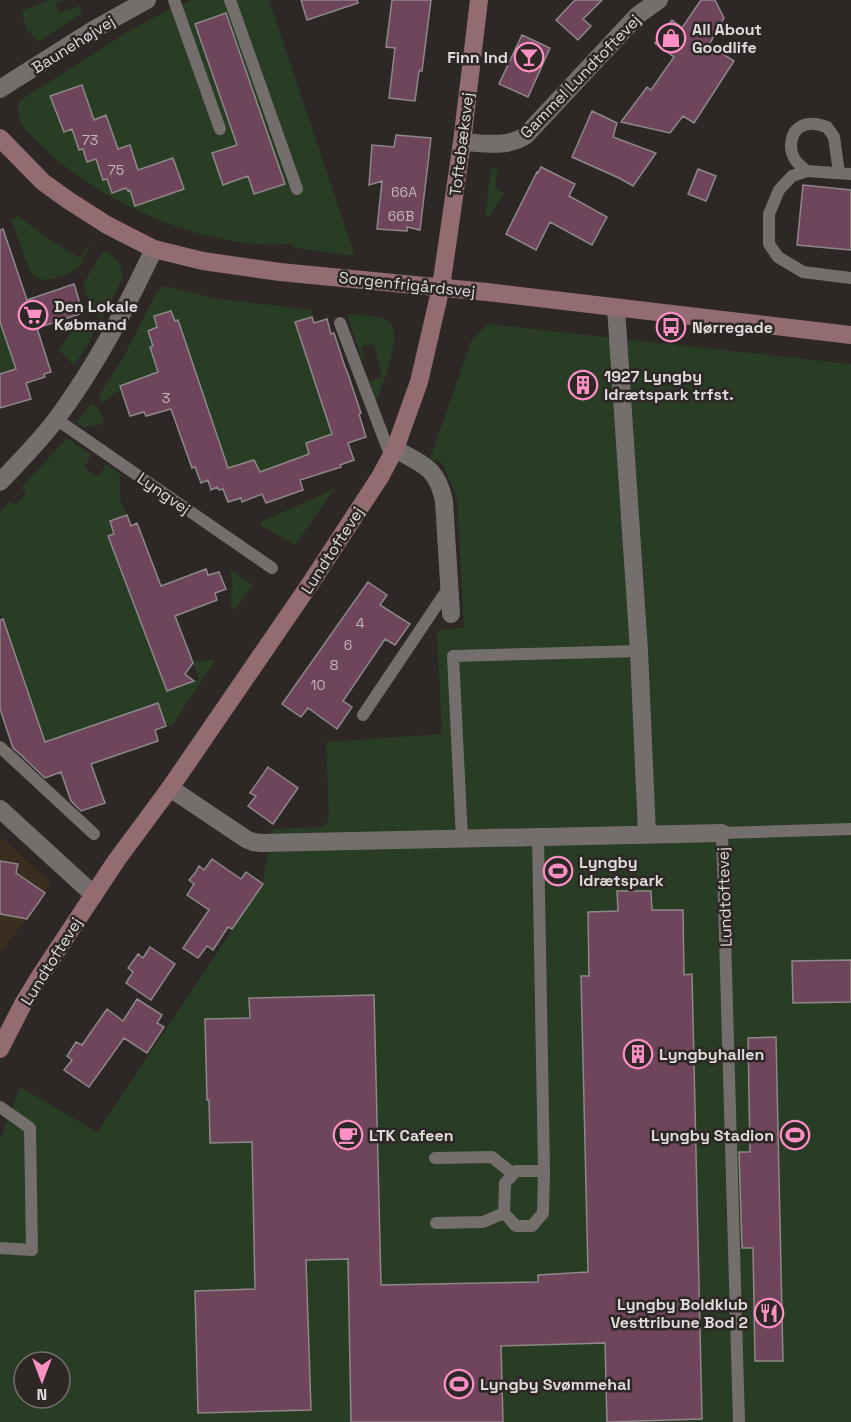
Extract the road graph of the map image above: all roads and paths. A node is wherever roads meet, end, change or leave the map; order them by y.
1 (147, 0) edge
2 (174, 0) edge
3 (230, 0) edge
4 (478, 0) edge
5 (659, 0) edge
6 (0, 89) edge
7 (220, 129) dead end
8 (0, 138) edge
9 (462, 142) junction
10 (807, 171) junction
11 (845, 173) edge
12 (297, 189) dead end
13 (154, 249) junction
14 (851, 278) edge
15 (441, 287) junction
16 (616, 308) junction
17 (340, 323) dead end
18 (851, 336) edge
19 (56, 419) junction
20 (393, 453) junction
21 (0, 482) edge
22 (272, 568) dead end
23 (449, 587) junction
24 (451, 615) dead end
25 (639, 651) junction
26 (363, 715) dead end
27 (0, 747) edge
28 (170, 788) junction
29 (0, 809) edge
30 (851, 828) edge
31 (722, 832) junction
32 (94, 834) dead end
33 (648, 834) junction
34 (538, 837) junction
35 (462, 838) junction
36 (94, 895) junction
37 (0, 1049) edge
38 (0, 1107) edge
39 (435, 1158) dead end
40 (544, 1171) junction
41 (513, 1174) junction
42 (504, 1213) junction
43 (436, 1222) dead end
44 (0, 1248) edge
45 (739, 1422) edge

1 - 6 street, Baunehøjvej
2 - 7 lane
3 - 12 lane
4 - 9 street, Toftebæksvej
5 - 9 street, Gammel Lundtoftevej
8 - 13 street, Sorgenfrigårdsvej
9 - 15 street, Toftebæksvej
10 - 11 lane
10 - 11 lane
10 - 14 lane
13 - 15 street, Sorgenfrigårdsvej
13 - 19 street
15 - 16 street, Sorgenfrigårdsvej
15 - 20 street, Lundtoftevej
16 - 18 street, Sorgenfrigårdsvej
16 - 25 street
17 - 20 lane
19 - 21 street
19 - 22 lane, Lyngvej
20 - 23 street
20 - 28 street, Lundtoftevej
23 - 24 street
23 - 26 lane
25 - 33 street
25 - 35 lane
27 - 32 lane
28 - 35 street, Lundtoftevej
28 - 36 street, Lundtoftevej
29 - 36 street
30 - 31 lane
31 - 33 street, Lundtoftevej
31 - 45 lane, Lundtoftevej
33 - 34 street, Lundtoftevej
34 - 35 street, Lundtoftevej
34 - 40 lane
36 - 37 street, Lundtoftevej
38 - 44 lane
39 - 41 lane
40 - 41 lane
40 - 42 lane
41 - 42 lane
42 - 43 lane

